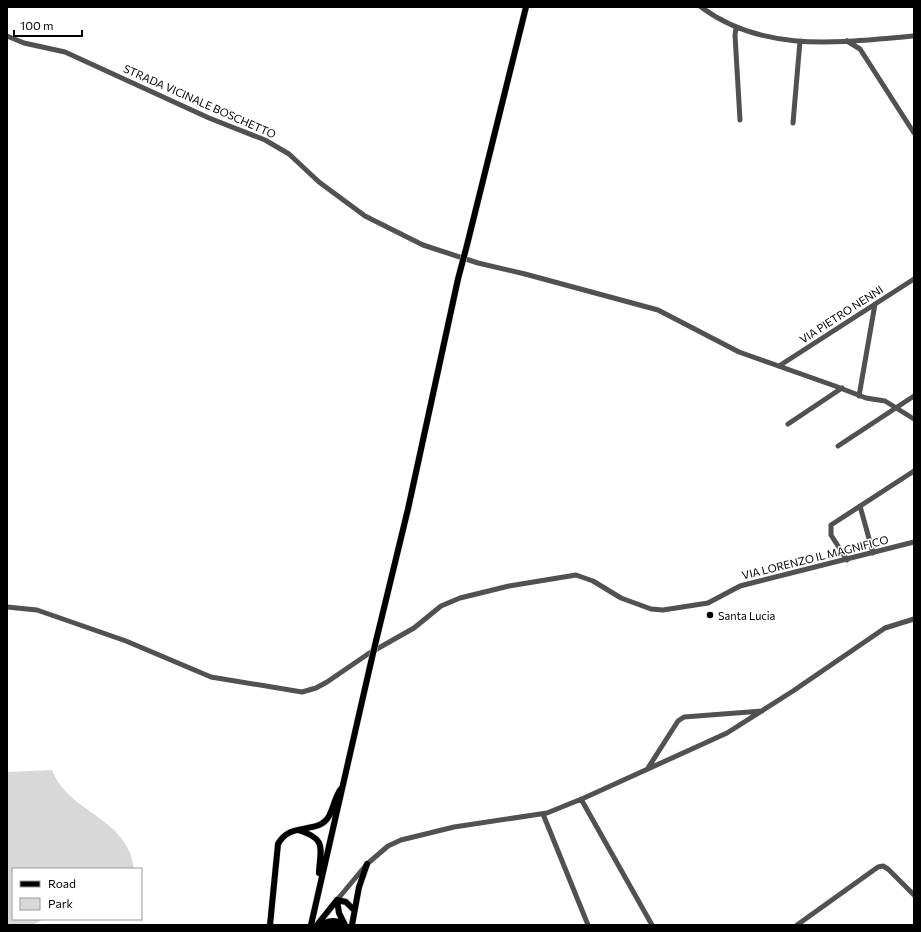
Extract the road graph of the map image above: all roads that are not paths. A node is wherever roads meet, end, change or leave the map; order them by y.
1 (526, 7) edge
2 (701, 7) edge
3 (736, 28) junction
4 (7, 36) edge
5 (914, 36) edge
6 (868, 39) junction
7 (847, 40) junction
8 (800, 41) junction
9 (860, 49) junction
10 (740, 120) dead end
11 (793, 123) dead end
12 (914, 133) edge
13 (914, 278) edge
14 (875, 304) junction
15 (780, 366) junction
16 (842, 388) junction
17 (859, 396) junction
18 (914, 396) edge
19 (897, 408) junction
20 (914, 419) edge
21 (788, 424) dead end
22 (838, 446) dead end
23 (914, 471) edge
24 (860, 506) junction
25 (914, 542) edge
26 (873, 553) junction
27 (847, 560) junction
28 (7, 607) edge
29 (914, 619) edge
30 (763, 711) junction
31 (648, 768) junction
32 (342, 788) junction
33 (581, 799) junction
34 (543, 814) junction
35 (297, 829) junction
36 (367, 864) junction
37 (319, 885) junction
38 (914, 895) edge
39 (337, 900) junction
40 (354, 910) junction
41 (270, 925) edge
42 (310, 925) edge
43 (318, 925) edge
44 (345, 925) edge
45 (352, 925) edge
46 (588, 925) edge
47 (652, 925) edge
48 (797, 925) edge

1 - 32 main road, bridge
2 - 3 street
3 - 8 street
3 - 10 street
4 - 15 street, STRADA VICINALE BOSCHETTO
5 - 6 street
6 - 7 street
6 - 9 street
7 - 8 street
7 - 9 street
8 - 11 street
9 - 12 street
13 - 14 street, VIA PIETRO NENNI
14 - 15 street, VIA PIETRO NENNI
14 - 17 street
15 - 16 street, STRADA VICINALE BOSCHETTO
16 - 17 street, STRADA VICINALE BOSCHETTO
16 - 21 street
17 - 19 street, STRADA VICINALE BOSCHETTO
18 - 19 street
19 - 20 street, STRADA VICINALE BOSCHETTO
19 - 22 street
23 - 24 street
24 - 26 street
24 - 27 street
25 - 26 street, VIA LORENZO IL MAGNIFICO
26 - 27 street, VIA LORENZO IL MAGNIFICO
27 - 28 street, VIA LORENZO IL MAGNIFICO
29 - 30 street
30 - 31 street
30 - 31 street
31 - 33 street
32 - 35 main road
32 - 37 main road
33 - 34 street
33 - 47 street
34 - 36 street
34 - 46 street
35 - 37 main road
35 - 41 main road
36 - 39 street
36 - 40 main road
37 - 42 main road
38 - 48 street
39 - 40 main road
39 - 43 main road
39 - 44 main road
40 - 45 main road
43 - 44 main road

